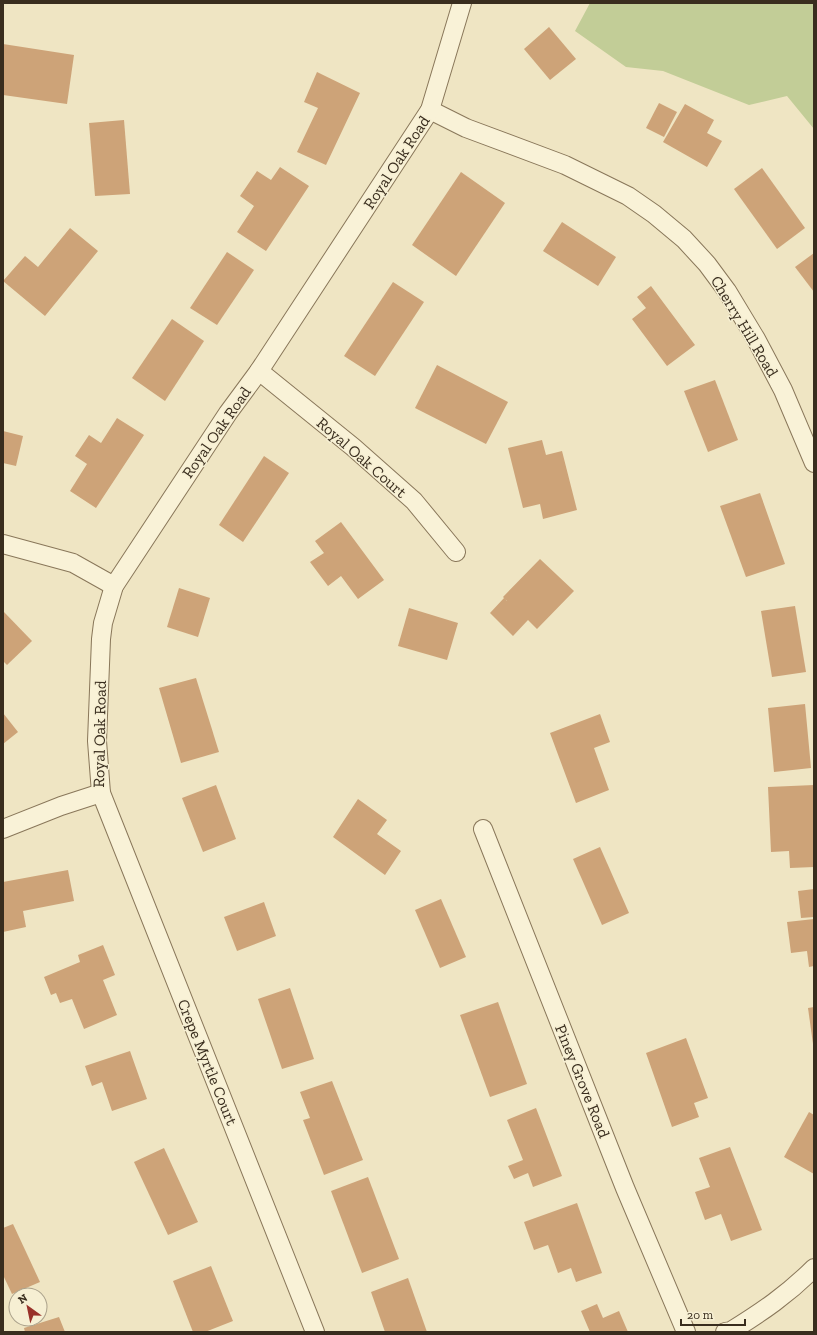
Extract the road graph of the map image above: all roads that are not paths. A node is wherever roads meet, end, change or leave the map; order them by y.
1 (462, 3) edge
2 (430, 110) junction
3 (260, 371) junction
4 (814, 463) edge
5 (3, 544) edge
6 (456, 552) dead end
7 (114, 586) junction
8 (101, 793) junction
9 (3, 829) edge
10 (483, 829) dead end
11 (814, 1268) edge
12 (315, 1332) edge
13 (686, 1332) edge
14 (725, 1332) edge

1 - 2 street, Royal Oak Road
2 - 3 street, Royal Oak Road
2 - 4 street, Cherry Hill Road
3 - 6 street, Royal Oak Court
3 - 7 street, Royal Oak Road
5 - 7 street
7 - 8 street, Royal Oak Road
8 - 9 street, Royal Oak Road
8 - 12 street, Crepe Myrtle Court
10 - 13 street, Piney Grove Road
11 - 14 street

